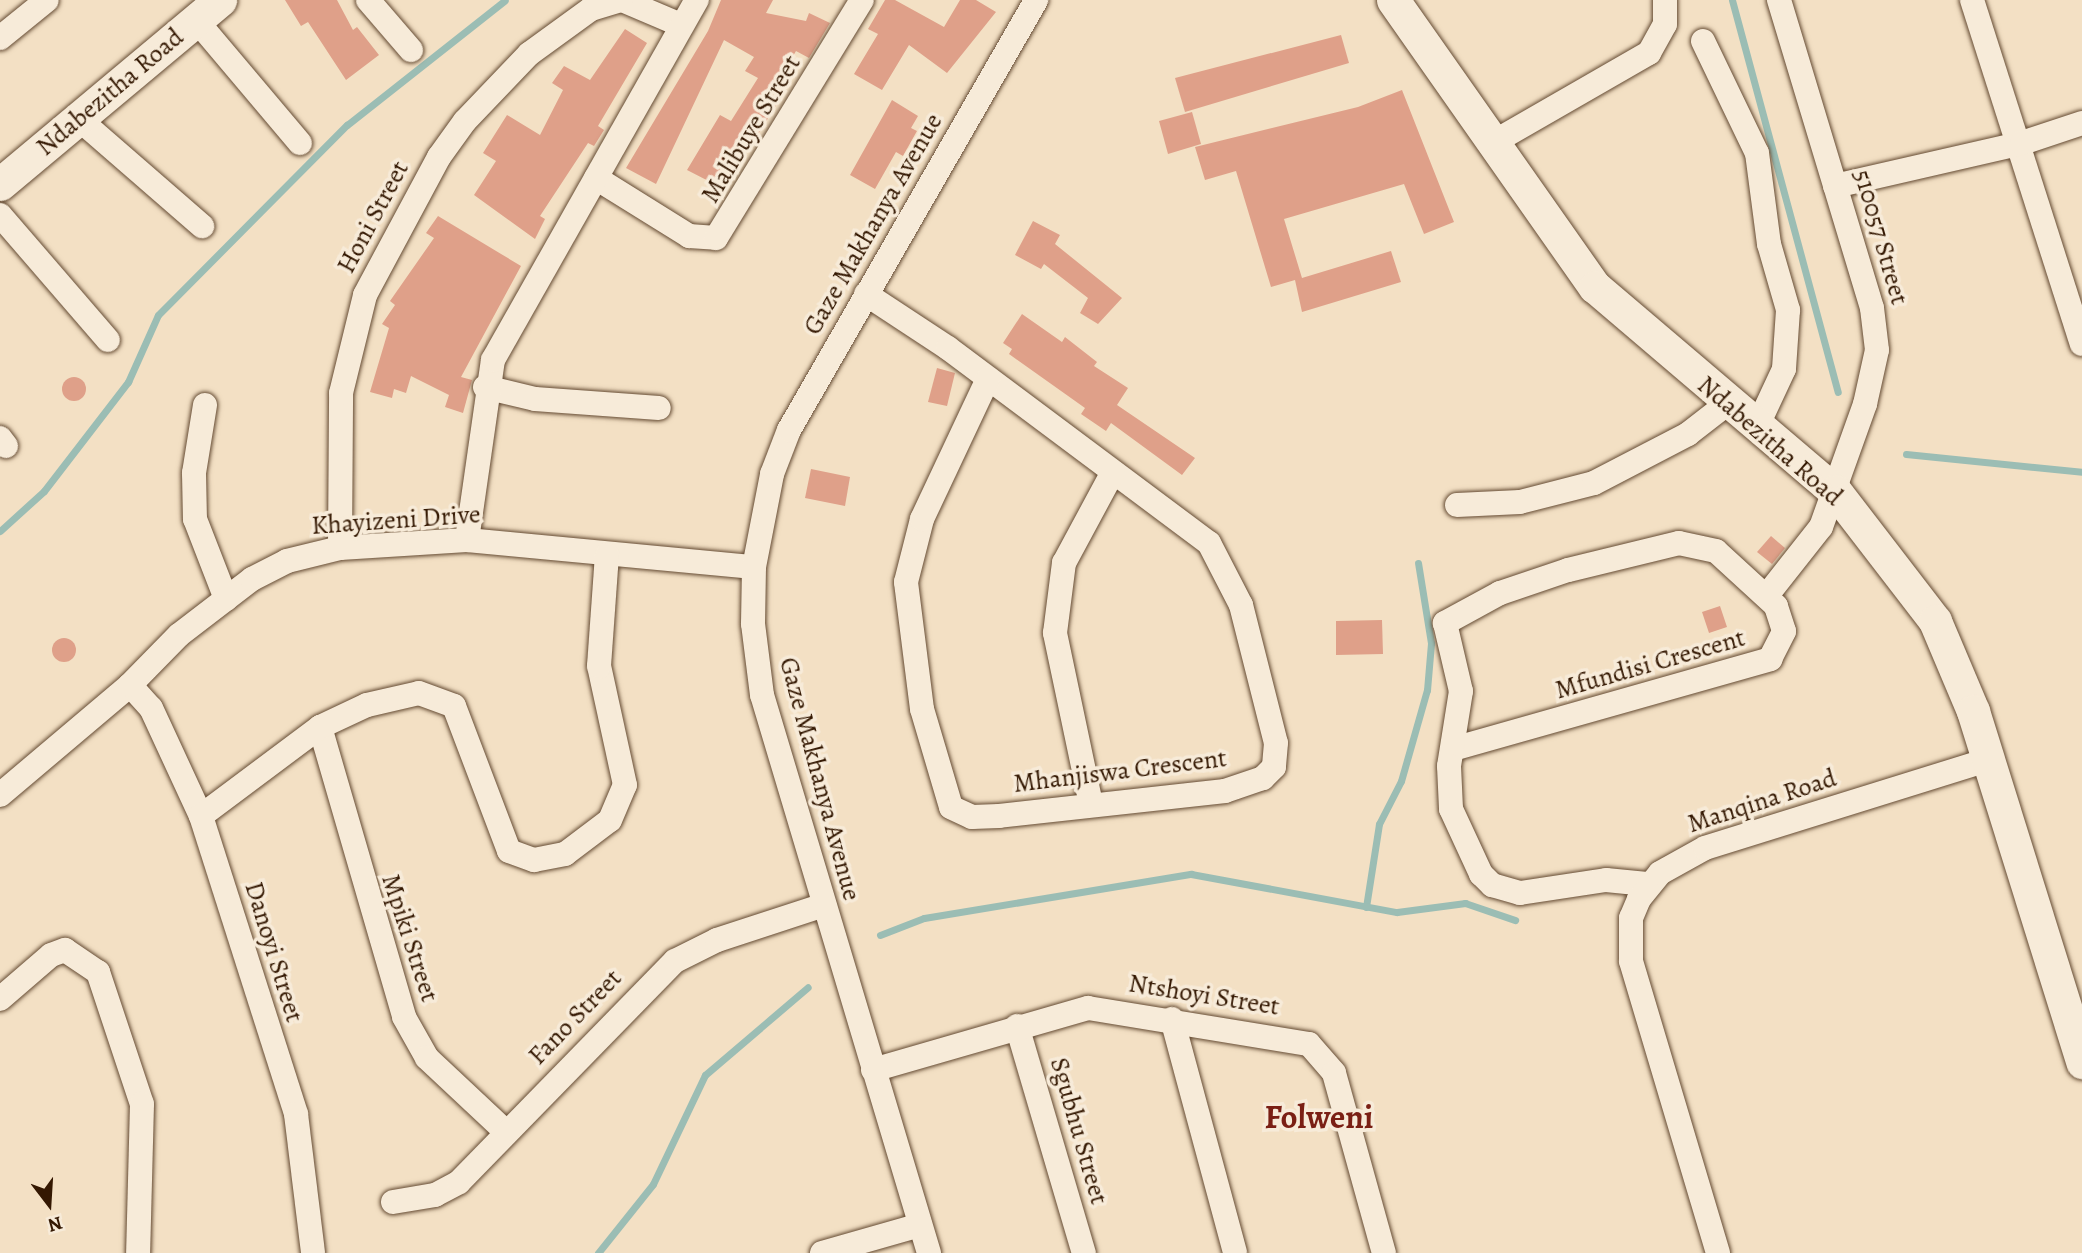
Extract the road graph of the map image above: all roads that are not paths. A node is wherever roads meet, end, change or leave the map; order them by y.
1 (368, 0) edge
2 (621, 0) edge
3 (696, 0) edge
4 (862, 0) edge
5 (1036, 0) edge
6 (1394, 0) edge
7 (1665, 0) edge
8 (1779, 0) edge
9 (44, 1) edge
10 (1975, 2) edge
11 (208, 10) edge
12 (681, 25) junction
13 (0, 38) edge
14 (1703, 41) dead end
15 (411, 50) dead end
16 (80, 120) junction
17 (2082, 123) edge
18 (1494, 142) junction
19 (300, 143) dead end
20 (2022, 144) junction
21 (596, 178) junction
22 (0, 184) edge
23 (1835, 186) junction
24 (0, 215) edge
25 (202, 226) dead end
26 (866, 294) junction
27 (108, 340) dead end
28 (2082, 344) edge
29 (988, 379) junction
30 (485, 387) junction
31 (1728, 403) junction
32 (205, 405) dead end
33 (659, 408) dead end
34 (1757, 427) junction
35 (1113, 472) junction
36 (1835, 491) junction
37 (1457, 505) dead end
38 (467, 540) junction
39 (340, 548) junction
40 (607, 555) junction
41 (754, 567) junction
42 (1768, 594) junction
43 (226, 599) junction
44 (130, 685) junction
45 (320, 727) junction
46 (1453, 749) junction
47 (1988, 760) junction
48 (0, 795) edge
49 (1091, 804) junction
50 (201, 816) junction
51 (1647, 884) junction
52 (824, 905) junction
53 (0, 999) edge
54 (1172, 1019) junction
55 (1017, 1026) junction
56 (2082, 1062) edge
57 (873, 1070) junction
58 (506, 1132) junction
59 (393, 1202) dead end
60 (920, 1225) junction
61 (138, 1253) edge
62 (313, 1253) edge
63 (822, 1253) edge
64 (929, 1253) edge
65 (1084, 1253) edge
66 (1235, 1253) edge
67 (1384, 1253) edge
68 (1718, 1253) edge

1 - 15 street
2 - 12 street, Honi Street
2 - 39 street, Honi Street
3 - 12 street
4 - 21 street, Malibuye Street
5 - 26 street, Gaze Makhanya Avenue
6 - 18 street, Ndabezitha Road
7 - 18 street
8 - 23 street, 510057 Street
9 - 13 street
10 - 20 street
11 - 16 street, Ndabezitha Road
11 - 19 street
12 - 21 street
14 - 34 street
16 - 22 street, Ndabezitha Road
16 - 25 street
17 - 20 street
18 - 31 street, Ndabezitha Road
20 - 23 street
20 - 28 street
21 - 30 street
23 - 36 street, 510057 Street
24 - 27 street
26 - 29 street, Mhanjiswa Crescent
26 - 41 street, Gaze Makhanya Avenue
29 - 35 street, Mhanjiswa Crescent
29 - 49 street, Mhanjiswa Crescent
30 - 33 street
30 - 38 street
31 - 34 street, Ndabezitha Road
31 - 37 street
32 - 43 street
34 - 36 street, Ndabezitha Road
35 - 49 street
35 - 49 street, Mhanjiswa Crescent
36 - 42 street, 510057 Street
36 - 47 street, Ndabezitha Road
38 - 39 street, Khayizeni Drive
38 - 40 street, Khayizeni Drive
39 - 43 street, Khayizeni Drive
40 - 41 street, Khayizeni Drive
40 - 45 street
41 - 52 street, Gaze Makhanya Avenue
42 - 46 street, Mfundisi Crescent
42 - 46 street, Mfundisi Crescent
43 - 44 street, Khayizeni Drive
44 - 48 street, Khayizeni Drive
44 - 50 street, Danoyi Street
45 - 50 street
45 - 58 street, Mpiki Street
46 - 51 street, Mfundisi Crescent
47 - 51 street, Manqina Road
47 - 56 street, Ndabezitha Road
50 - 62 street, Danoyi Street
51 - 68 street
52 - 57 street, Gaze Makhanya Avenue
52 - 58 street, Fano Street
53 - 61 street
54 - 55 street, Ntshoyi Street
54 - 66 street
54 - 67 street, Ntshoyi Street
55 - 57 street, Ntshoyi Street
55 - 65 street, Sgubhu Street
57 - 60 street, Gaze Makhanya Avenue
58 - 59 street, Fano Street
60 - 63 street
60 - 64 street, Gaze Makhanya Avenue

